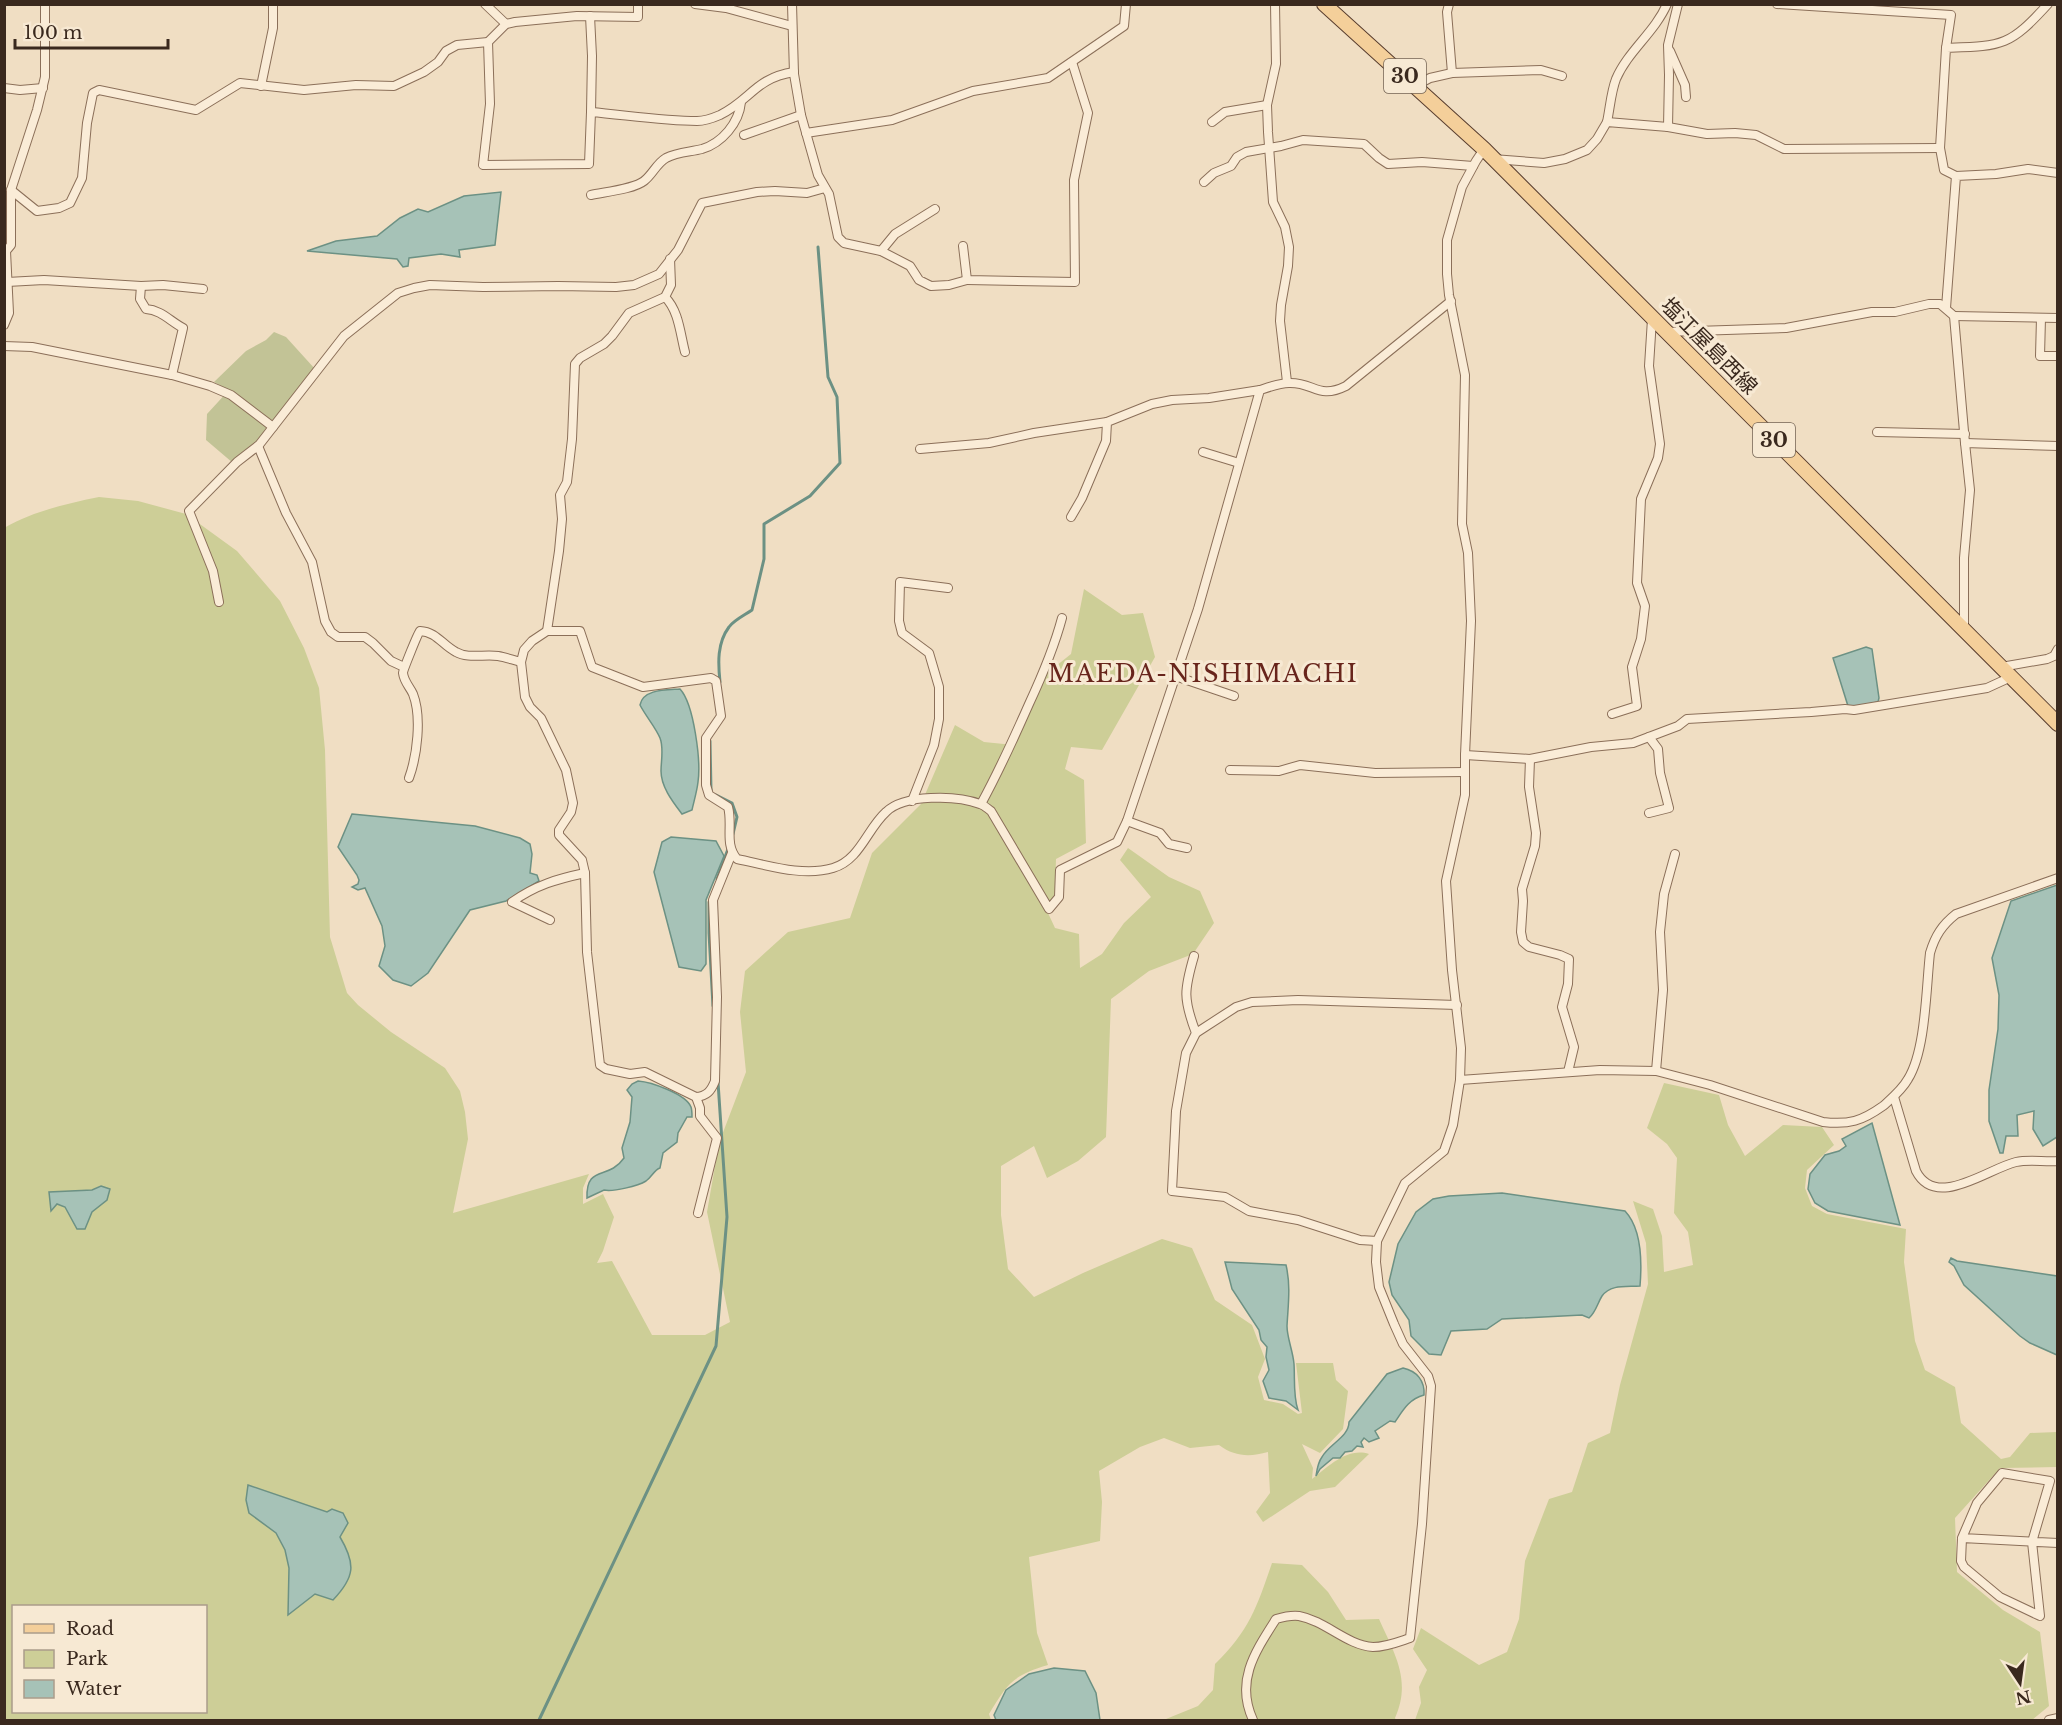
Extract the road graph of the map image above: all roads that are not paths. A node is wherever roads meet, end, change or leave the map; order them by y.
1 (45, 4) edge
2 (273, 4) edge
3 (485, 4) edge
4 (638, 4) edge
5 (695, 4) edge
6 (792, 4) edge
7 (1126, 4) edge
8 (1275, 4) edge
9 (1324, 4) edge
10 (1449, 4) edge
11 (1667, 4) edge
12 (1678, 4) edge
13 (1777, 4) edge
14 (2048, 4) edge
15 (590, 16) junction
16 (506, 24) junction
17 (792, 26) junction
18 (488, 42) junction
19 (1668, 45) junction
20 (1946, 48) junction
21 (1074, 67) junction
22 (794, 72) junction
23 (1452, 74) junction
24 (1562, 76) dead end
25 (261, 86) junction
26 (1415, 86) junction
27 (4, 88) edge
28 (43, 88) junction
29 (1686, 97) dead end
30 (741, 102) junction
31 (1267, 105) junction
32 (591, 111) junction
33 (801, 115) junction
34 (1212, 122) dead end
35 (1607, 122) junction
36 (1668, 127) junction
37 (806, 133) junction
38 (744, 135) dead end
39 (1940, 148) junction
40 (1269, 149) junction
41 (1483, 158) junction
42 (2058, 173) edge
43 (1956, 176) junction
44 (1204, 182) dead end
45 (825, 188) junction
46 (11, 190) junction
47 (591, 195) dead end
48 (935, 209) dead end
49 (963, 246) dead end
50 (881, 251) junction
51 (670, 259) junction
52 (967, 280) junction
53 (8, 282) junction
54 (141, 286) junction
55 (203, 289) dead end
56 (667, 294) junction
57 (1451, 301) junction
58 (1946, 308) junction
59 (1954, 316) junction
60 (2041, 318) junction
61 (2058, 318) edge
62 (1652, 319) junction
63 (4, 325) edge
64 (1665, 332) junction
65 (4, 346) edge
66 (685, 352) dead end
67 (2058, 356) edge
68 (172, 375) junction
69 (1287, 382) junction
70 (1260, 390) junction
71 (1107, 422) junction
72 (273, 427) junction
73 (1877, 432) dead end
74 (1965, 438) junction
75 (258, 446) junction
76 (2058, 446) edge
77 (920, 449) dead end
78 (1203, 452) dead end
79 (1239, 463) junction
80 (1071, 517) dead end
81 (948, 588) dead end
82 (219, 602) dead end
83 (1062, 618) dead end
84 (547, 631) junction
85 (1964, 631) junction
86 (2058, 649) edge
87 (521, 662) junction
88 (404, 667) junction
89 (2006, 672) junction
90 (1175, 676) junction
91 (1234, 696) dead end
92 (1612, 714) dead end
93 (2058, 724) edge
94 (1649, 737) junction
95 (1465, 755) junction
96 (1530, 759) junction
97 (1230, 770) dead end
98 (1465, 772) junction
99 (410, 778) dead end
100 (912, 801) junction
101 (981, 804) junction
102 (1649, 813) dead end
103 (1127, 821) junction
104 (1187, 848) dead end
105 (731, 850) junction
106 (1675, 854) dead end
107 (585, 873) junction
108 (2058, 878) edge
109 (550, 920) dead end
110 (1194, 956) dead end
111 (1457, 1005) junction
112 (1196, 1033) junction
113 (1656, 1071) junction
114 (1568, 1072) junction
115 (1460, 1080) junction
116 (696, 1096) junction
117 (1894, 1097) junction
118 (2058, 1161) edge
119 (698, 1213) dead end
120 (1377, 1241) junction
121 (1962, 1538) junction
122 (2032, 1542) junction
123 (2058, 1543) edge
124 (2058, 1718) edge
125 (1253, 1720) edge
126 (2049, 1720) edge

1 - 28 street
2 - 25 street
3 - 16 street
4 - 15 street
5 - 17 street
6 - 17 street
7 - 21 street
8 - 31 street
9 - 26 main road, 塩江屋島西線 / 30
10 - 23 street
11 - 19 street
11 - 35 street
12 - 19 street
13 - 20 street
14 - 20 street
15 - 16 street
15 - 32 street
16 - 18 street
17 - 22 street
18 - 25 street
18 - 32 street
19 - 29 street
19 - 36 street
20 - 39 street
21 - 37 street
21 - 52 street
22 - 30 street
22 - 33 street
23 - 24 street
23 - 26 street
25 - 46 street
26 - 41 main road, 塩江屋島西線 / 30
27 - 28 street
28 - 46 street
30 - 32 street
30 - 47 street
31 - 34 street
31 - 40 street
33 - 37 street
33 - 38 street
35 - 36 street
35 - 41 street
36 - 39 street
37 - 45 street
39 - 43 street
40 - 41 street
40 - 44 street
40 - 69 street
41 - 57 street
41 - 62 main road, 塩江屋島西線 / 30
42 - 43 street
43 - 58 street
45 - 50 street
45 - 51 street
46 - 53 street
48 - 50 street
49 - 52 street
50 - 52 street
51 - 56 street
51 - 72 street
53 - 54 street
53 - 63 street
54 - 55 street
54 - 68 street
56 - 66 street
56 - 84 street
57 - 69 street
57 - 95 street
58 - 59 street
58 - 64 street
59 - 60 street
59 - 74 street
60 - 61 street
60 - 67 street
62 - 64 main road, 塩江屋島西線 / 30
62 - 92 street
64 - 85 main road, 塩江屋島西線 / 30
65 - 68 street
68 - 72 street
69 - 70 street
70 - 71 street
70 - 79 street
71 - 77 street
71 - 80 street
72 - 75 street
73 - 74 street
74 - 76 street
74 - 85 street
75 - 82 street
75 - 88 street
78 - 79 street
79 - 90 street
81 - 100 street
83 - 101 street
84 - 87 street
84 - 105 street
85 - 89 main road, 塩江屋島西線 / 30
86 - 89 street
87 - 88 street
87 - 107 street
88 - 99 street
89 - 93 main road, 塩江屋島西線 / 30
89 - 94 street
90 - 91 street
90 - 103 street
94 - 96 street
94 - 102 street
95 - 96 street
95 - 98 street
96 - 114 street
97 - 98 street
98 - 111 street
100 - 101 street
100 - 105 street
101 - 103 street
103 - 104 street
105 - 116 street
106 - 113 street
107 - 109 street
107 - 116 street
108 - 117 street
110 - 112 street
111 - 112 street
111 - 115 street
112 - 120 street
113 - 114 street
113 - 117 street
114 - 115 street
115 - 120 street
116 - 119 street
117 - 118 street
120 - 125 street
121 - 122 street
121 - 122 street
121 - 122 street
122 - 123 street
124 - 126 street

